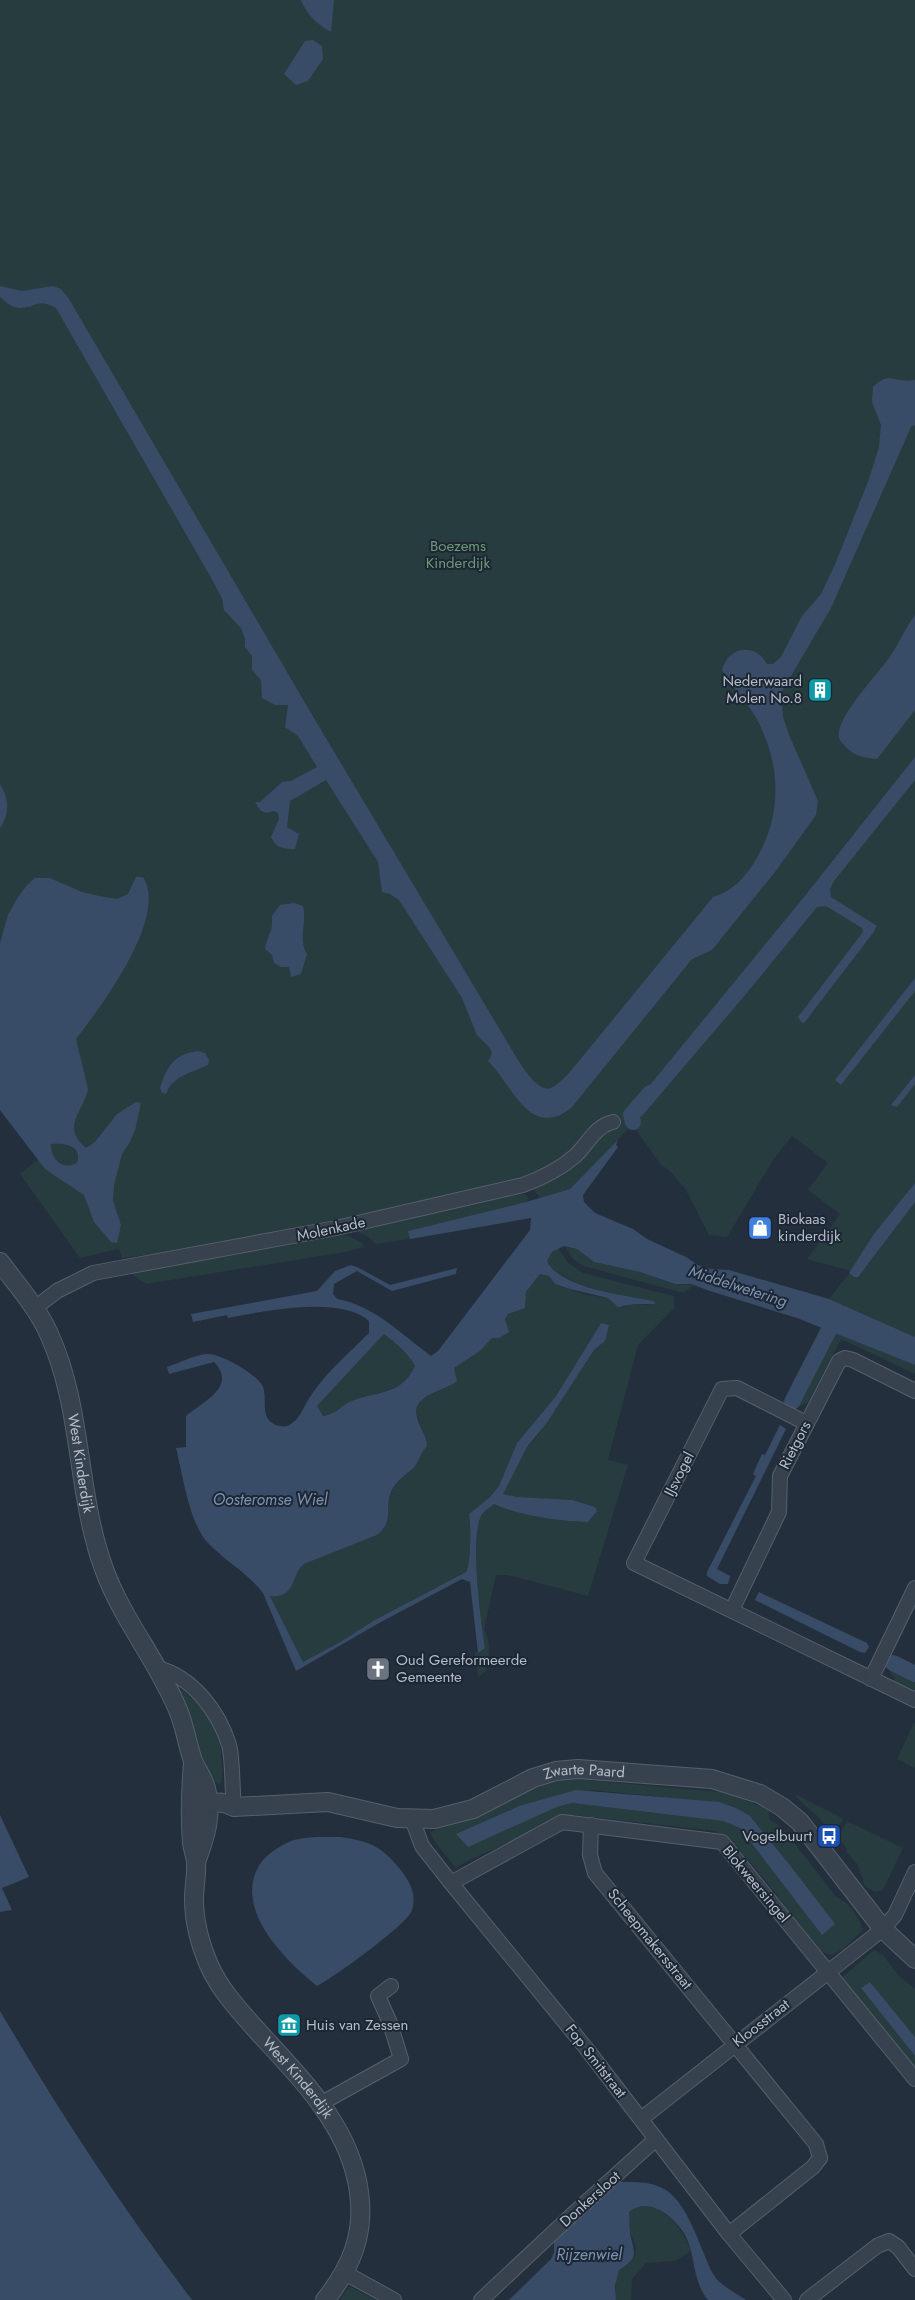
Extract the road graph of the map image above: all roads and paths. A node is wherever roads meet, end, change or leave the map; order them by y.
1 (613, 1122) dead end
2 (0, 1262) edge
3 (35, 1308) junction
4 (915, 1390) edge
5 (806, 1423) junction
6 (915, 1588) edge
7 (732, 1610) junction
8 (157, 1668) junction
9 (871, 1679) junction
10 (915, 1700) edge
11 (234, 1807) junction
12 (197, 1809) junction
13 (412, 1819) junction
14 (591, 1825) junction
15 (915, 1872) edge
16 (451, 1883) junction
17 (883, 1928) junction
18 (915, 1959) edge
19 (828, 1970) junction
20 (391, 1986) dead end
21 (735, 2043) junction
22 (915, 2079) edge
23 (320, 2104) junction
24 (641, 2119) junction
25 (656, 2140) junction
26 (729, 2234) junction
27 (915, 2270) edge
28 (345, 2274) junction
29 (325, 2300) edge
30 (394, 2300) edge
31 (481, 2300) edge
32 (784, 2300) edge
33 (807, 2300) edge

1 - 3 street, Molenkade
2 - 3 street, West Kinderdijk
3 - 8 street, West Kinderdijk
4 - 5 street, Rietgors
5 - 7 street, Rietgors
5 - 7 street, IJsvogel
6 - 9 street
7 - 9 street
8 - 11 street
8 - 12 street, West Kinderdijk
9 - 10 street
11 - 12 street, Zwarte Paard
11 - 13 street, Zwarte Paard
12 - 23 street, West Kinderdijk
13 - 16 street, Fop Smitstraat
13 - 17 street, Zwarte Paard
14 - 16 street, Blokweersingel
14 - 19 street, Blokweersingel
14 - 21 street, Scheepmakersstraat
15 - 17 street, Kloosstraat
16 - 24 street, Fop Smitstraat
17 - 18 street, Zwarte Paard
17 - 19 street, Kloosstraat
19 - 21 street, Kloosstraat
19 - 22 street, Blokweersingel
20 - 23 street
21 - 24 street, Kloosstraat
21 - 26 street, Scheepmakersstraat
23 - 28 street, West Kinderdijk
24 - 25 street, Fop Smitstraat
25 - 26 street, Fop Smitstraat
25 - 31 street, Donkersloot
26 - 32 street, Fop Smitstraat
27 - 33 street
28 - 29 street, West Kinderdijk
28 - 30 street

